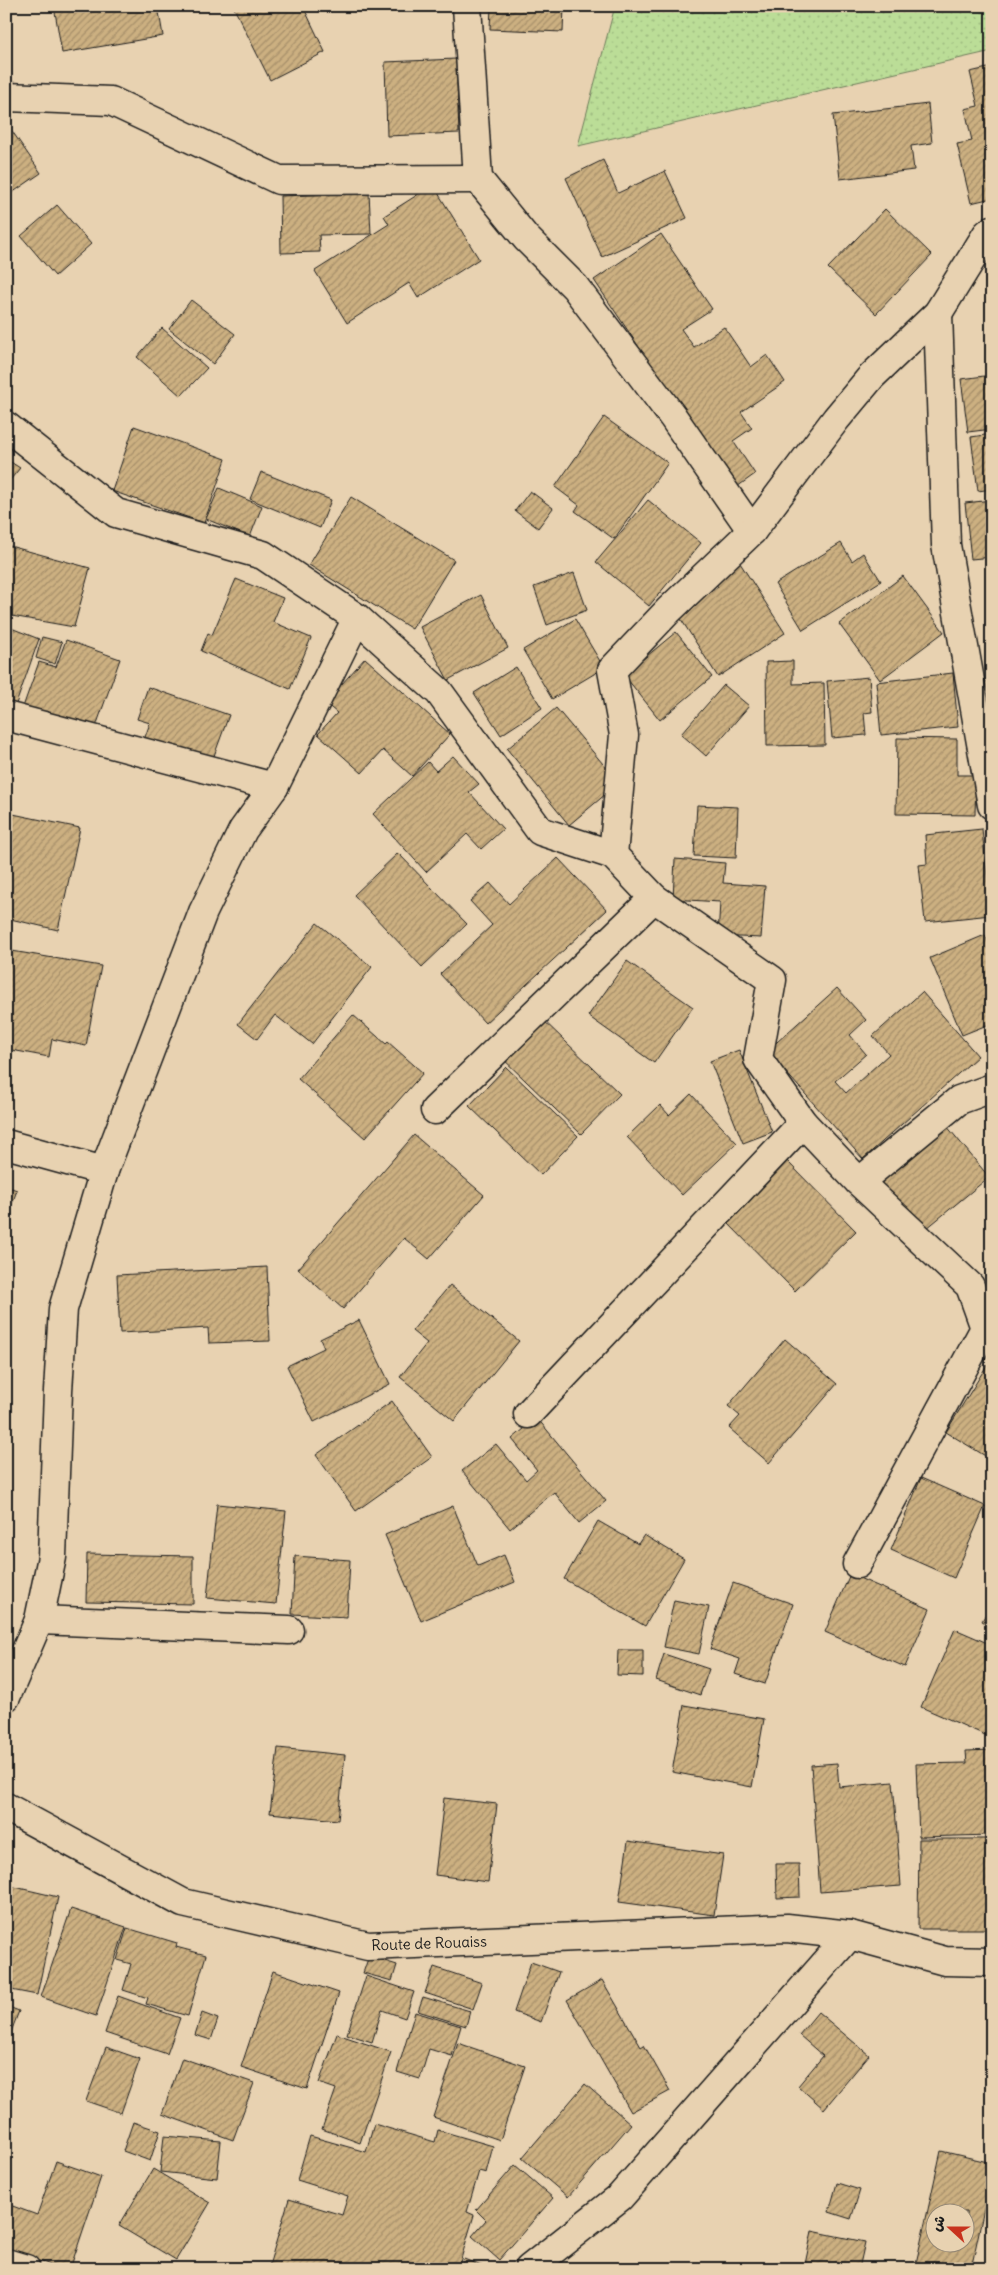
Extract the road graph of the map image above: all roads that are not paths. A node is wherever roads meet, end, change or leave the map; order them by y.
1 (467, 6) edge
2 (6, 96) edge
3 (478, 178) junction
4 (992, 230) edge
5 (938, 313) junction
6 (6, 426) edge
7 (752, 531) junction
8 (357, 618) junction
9 (6, 716) edge
10 (274, 787) junction
11 (992, 805) edge
12 (613, 855) junction
13 (654, 898) junction
14 (992, 1088) edge
15 (435, 1110) dead end
16 (803, 1123) junction
17 (6, 1144) edge
18 (104, 1171) junction
19 (859, 1182) junction
20 (988, 1331) edge
21 (528, 1414) dead end
22 (857, 1564) dead end
23 (39, 1620) junction
24 (289, 1630) dead end
25 (6, 1696) edge
26 (6, 1807) edge
27 (850, 1935) junction
28 (992, 1962) edge
29 (6, 2263) edge
30 (26, 2269) edge
31 (528, 2269) edge

1 - 3 street
2 - 3 street
3 - 7 street
4 - 5 street
5 - 7 street
5 - 11 street
6 - 8 street
7 - 12 street
8 - 10 street
8 - 12 street
9 - 10 street
10 - 18 street
12 - 13 street
13 - 15 street
13 - 16 street
14 - 19 street
16 - 19 street
16 - 21 street
17 - 18 street
18 - 23 street
19 - 20 street
20 - 22 street
23 - 24 street
23 - 25 street
26 - 27 street, Route de Rouaiss
27 - 28 street, Route de Rouaiss
27 - 31 street
29 - 30 street

